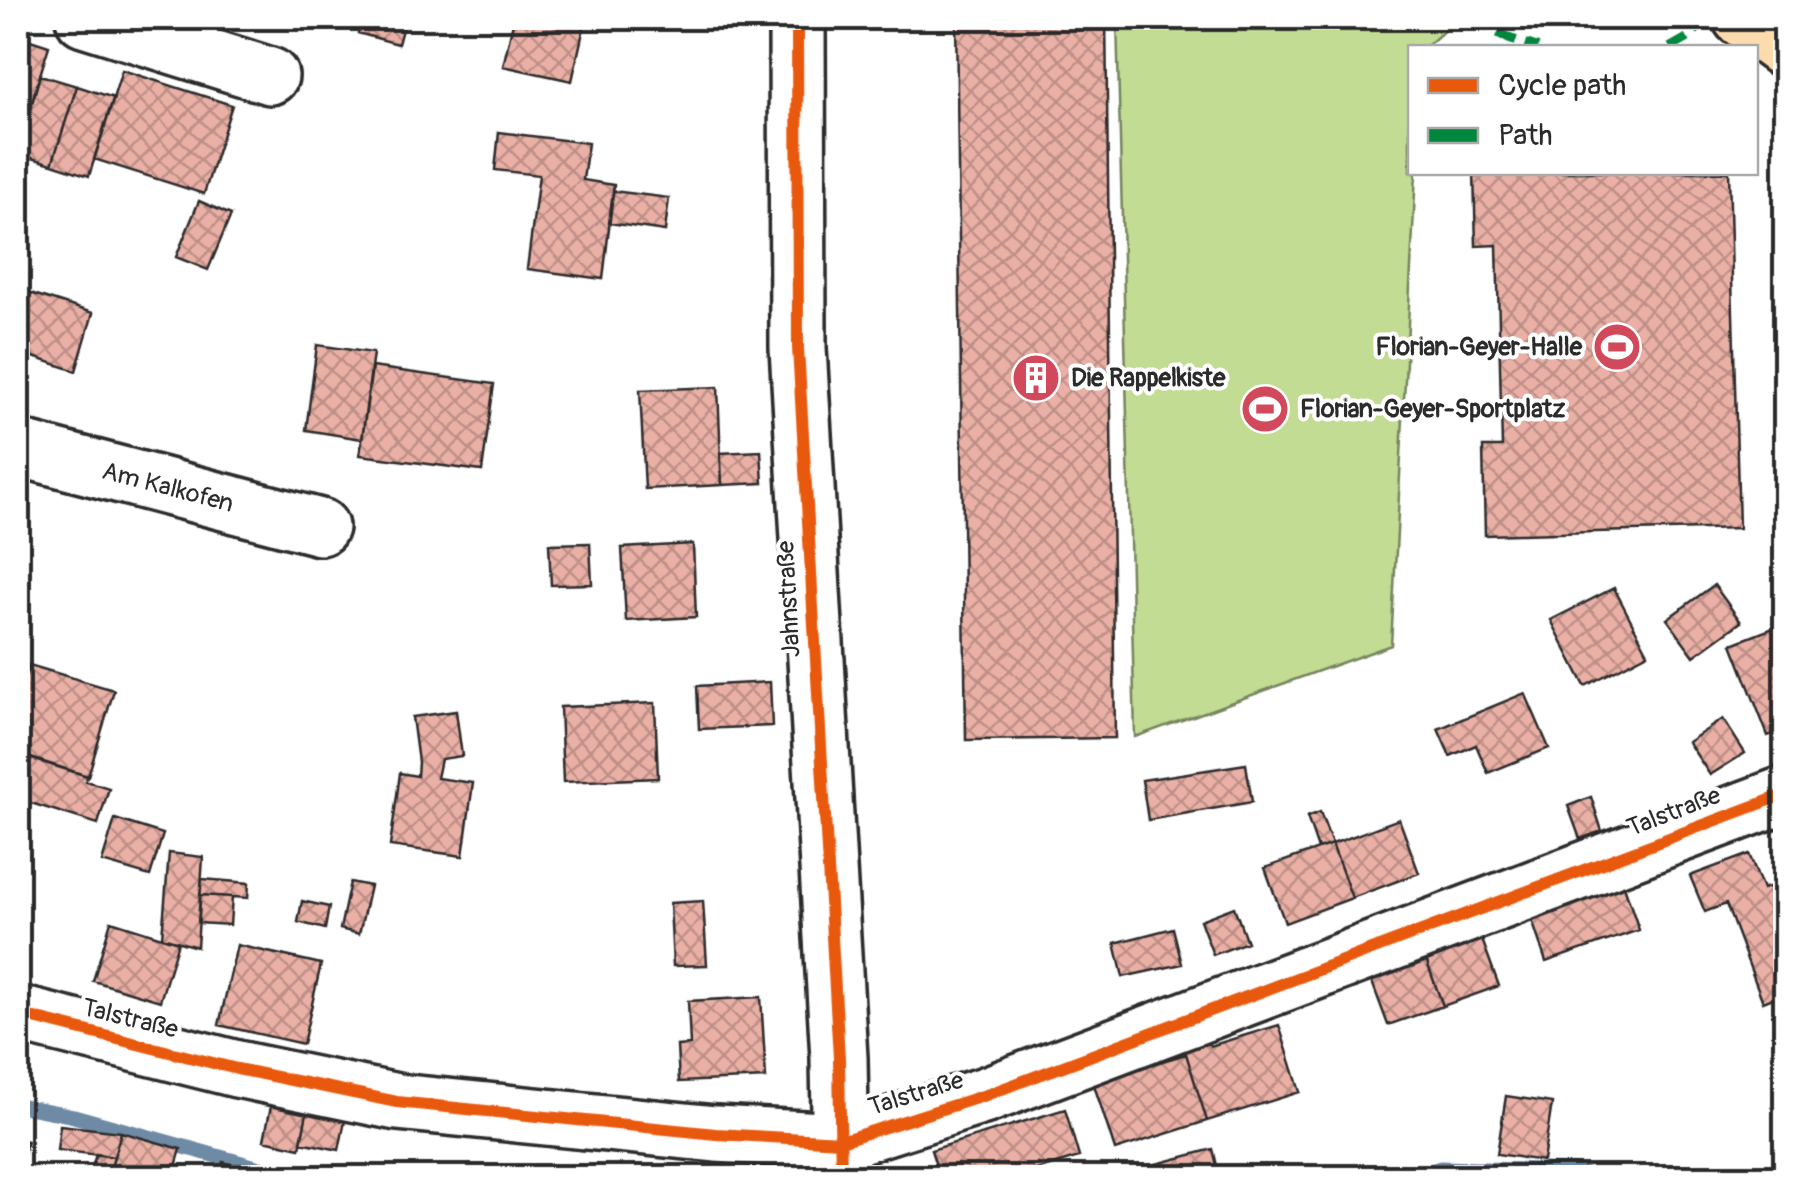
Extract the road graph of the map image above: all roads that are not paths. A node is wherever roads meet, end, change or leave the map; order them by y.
1 (84, 18) edge
2 (797, 18) edge
3 (1740, 18) edge
4 (1786, 51) edge
5 (270, 76) dead end
6 (18, 448) edge
7 (320, 527) dead end
8 (1786, 794) edge
9 (18, 1014) edge
10 (841, 1159) edge

1 - 5 street
2 - 10 street, Jahnstraße
3 - 4 main road
6 - 7 street, Am Kalkofen
8 - 10 street, Talstraße
9 - 10 street, Talstraße

